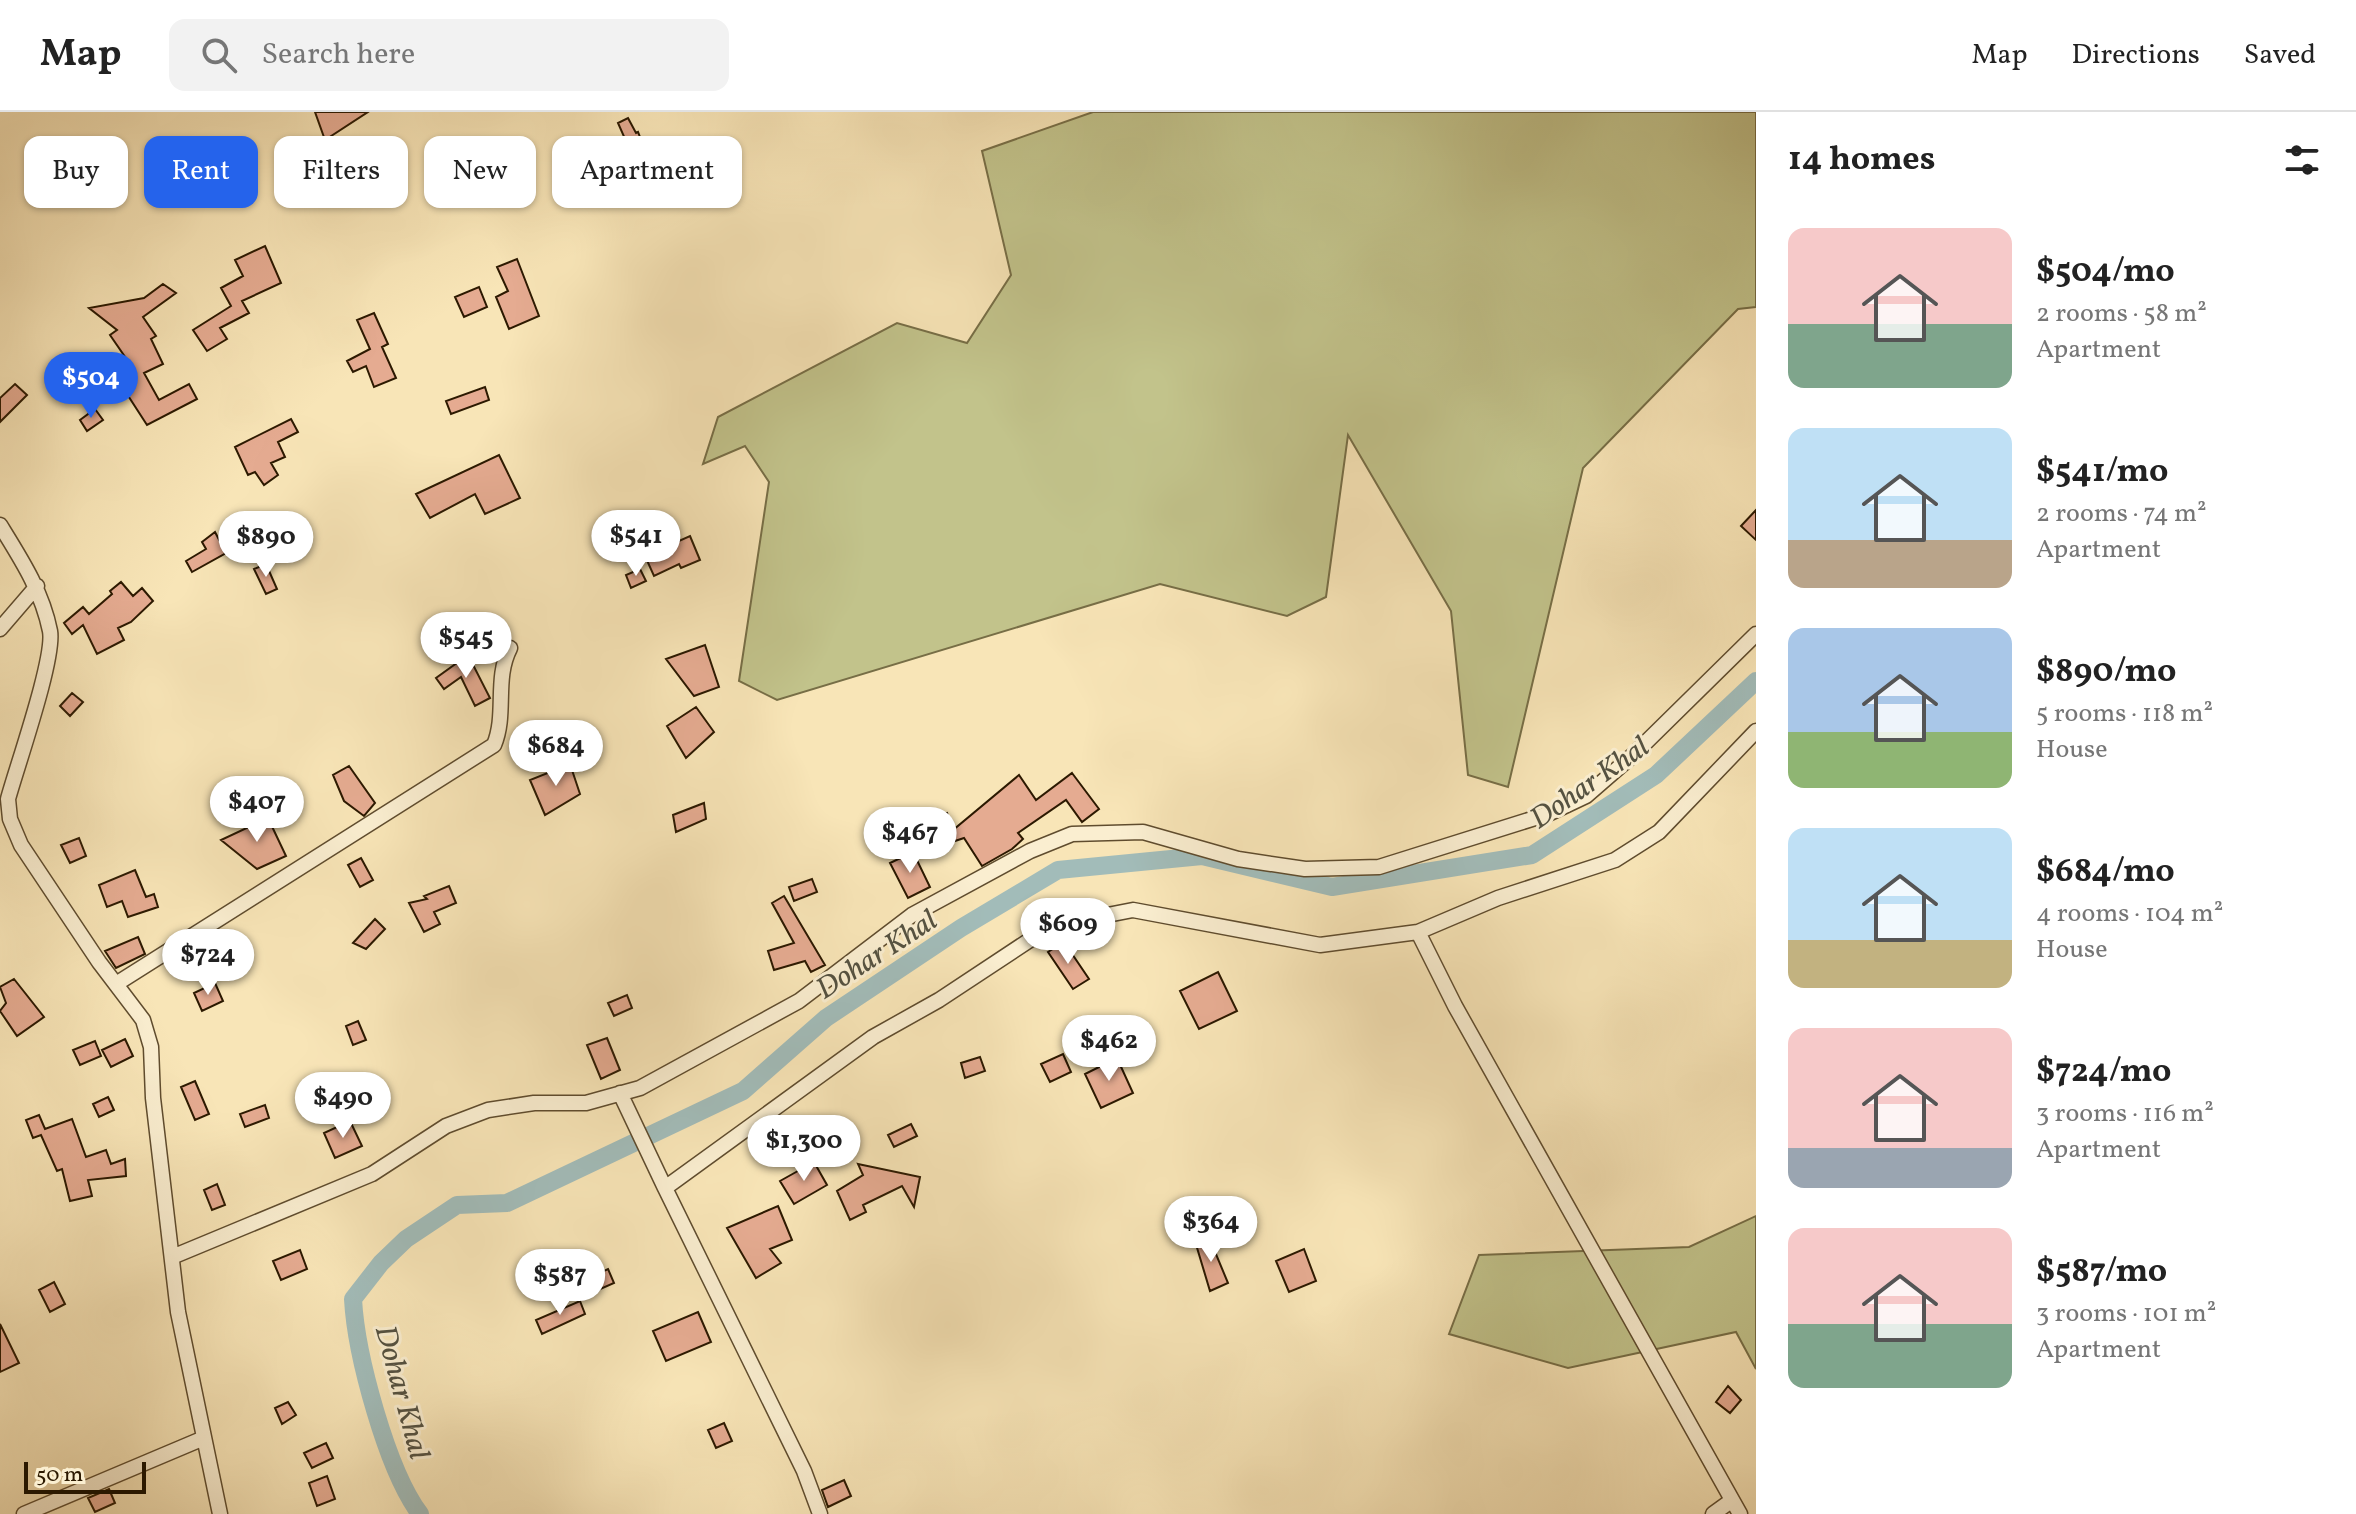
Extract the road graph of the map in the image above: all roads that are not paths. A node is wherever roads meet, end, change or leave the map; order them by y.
1 (0, 525) edge
2 (37, 586) junction
3 (0, 629) edge
4 (1756, 634) edge
5 (510, 648) dead end
6 (1756, 731) edge
7 (1418, 932) junction
8 (116, 984) junction
9 (620, 1093) junction
10 (665, 1188) junction
11 (172, 1257) junction
12 (204, 1438) junction
13 (1736, 1508) edge
14 (24, 1514) edge
15 (220, 1514) edge
16 (820, 1514) edge
17 (1713, 1514) edge

1 - 2 street
2 - 3 street
2 - 8 street
4 - 9 street
5 - 8 street
6 - 7 street
7 - 10 street
7 - 13 street
8 - 11 street
9 - 10 street
9 - 11 street
10 - 16 street
11 - 12 street
12 - 14 street
12 - 15 street
13 - 17 street

